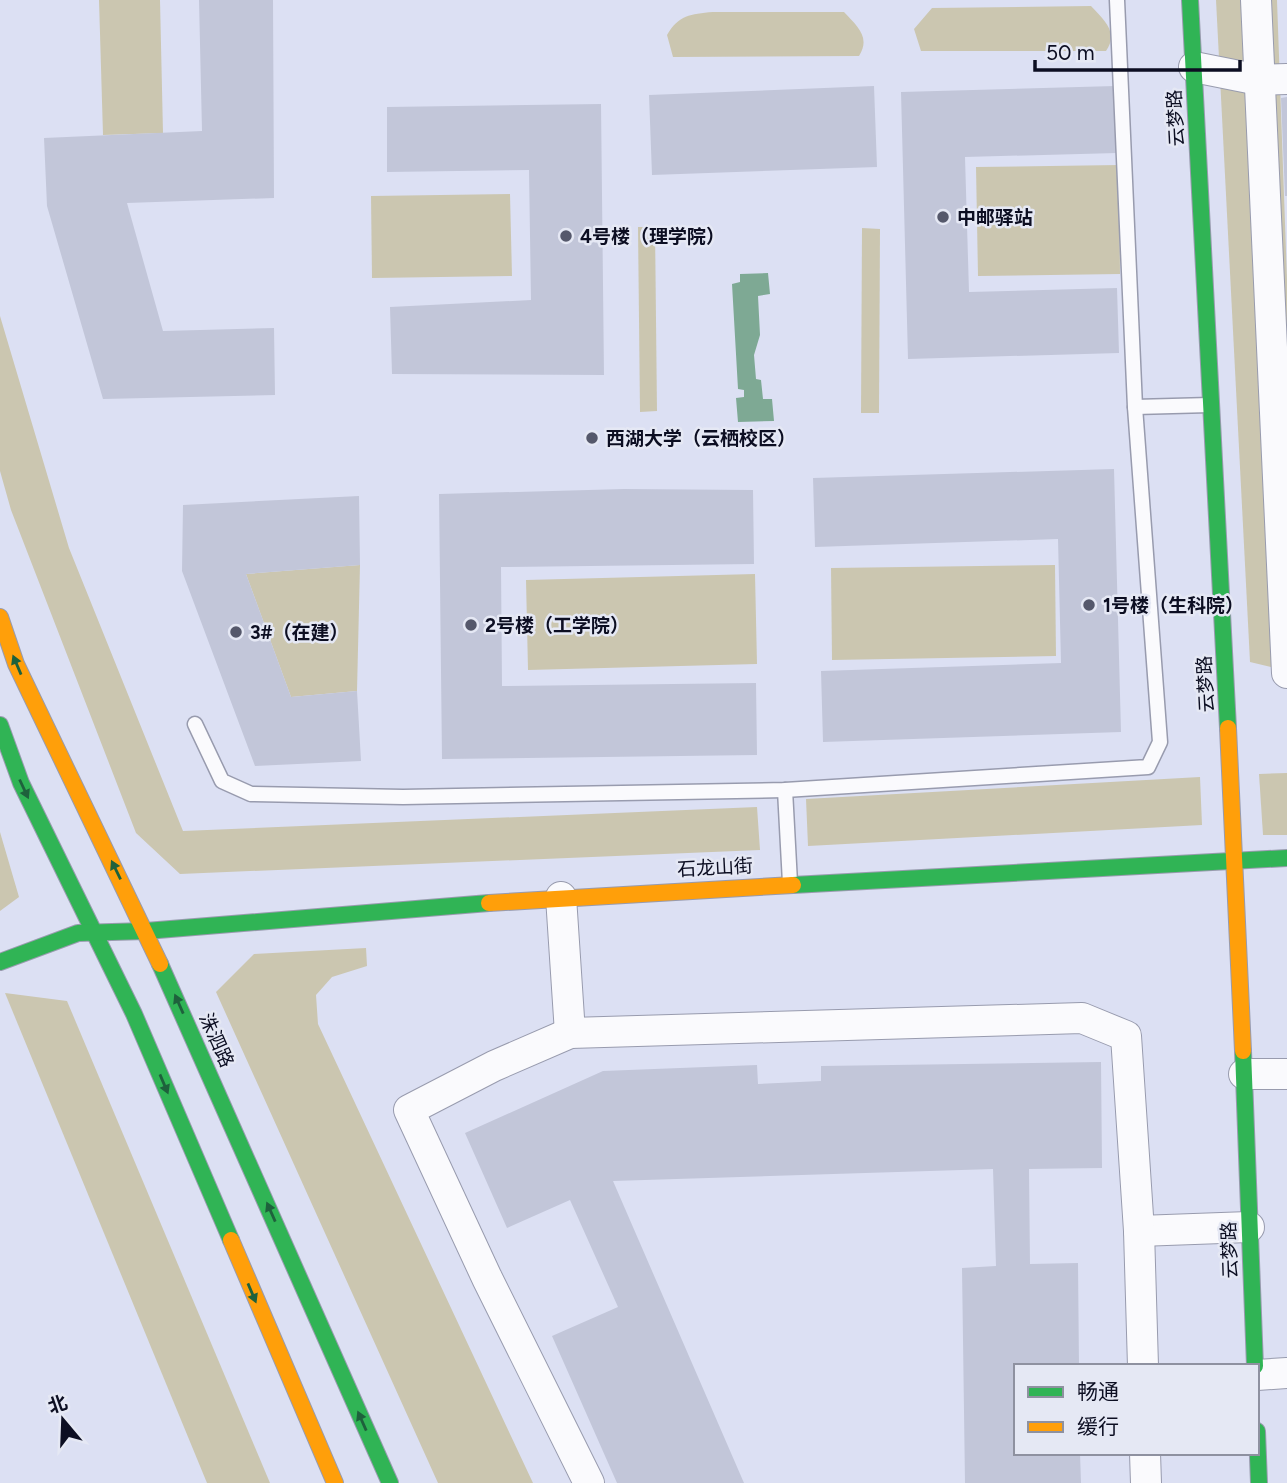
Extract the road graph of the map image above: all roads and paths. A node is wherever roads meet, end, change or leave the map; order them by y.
1 (1117, 0) edge
2 (1190, 0) edge
3 (1256, 0) edge
4 (1194, 67) junction
5 (1273, 79) edge
6 (1277, 233) edge
7 (1281, 397) edge
8 (1211, 405) junction
9 (1135, 407) junction
10 (1284, 550) edge
11 (0, 617) edge
12 (1287, 673) edge
13 (195, 724) dead end
14 (0, 725) edge
15 (785, 790) junction
16 (1287, 858) edge
17 (1235, 859) junction
18 (790, 883) junction
19 (561, 897) junction
20 (146, 931) junction
21 (94, 933) junction
22 (0, 962) edge
23 (570, 1033) junction
24 (1244, 1074) junction
25 (1287, 1074) edge
26 (1249, 1227) junction
27 (1139, 1231) junction
28 (1143, 1364) edge
29 (1255, 1364) edge
30 (1287, 1373) edge
31 (1259, 1375) edge
32 (1145, 1455) edge
33 (1258, 1455) edge
34 (335, 1483) edge
35 (390, 1483) edge
36 (589, 1483) edge
37 (1146, 1483) edge
38 (1259, 1483) edge

1 - 9 lane
2 - 4 street, 云梦路
3 - 5 street
4 - 5 street
4 - 8 street, 云梦路
5 - 6 street
6 - 7 street
7 - 10 street
8 - 9 lane
8 - 17 street, 云梦路
9 - 15 lane
10 - 12 street
20 -> 11 street, 洙泗路
13 - 15 lane
14 -> 21 street
15 - 18 lane
16 - 17 street, 石龙山街
17 - 18 street, 石龙山街
17 - 24 street, 云梦路
18 - 19 street, 石龙山街
19 - 20 street, 石龙山街
19 - 23 street
20 - 21 street, 石龙山街
35 -> 20 street, 洙泗路
21 - 22 street
21 -> 34 street
23 - 27 street
23 - 36 street
24 - 25 street
24 - 26 street, 云梦路
26 - 27 street
26 - 29 street, 云梦路
27 - 28 street
30 - 31 street
32 - 37 street
33 - 38 street

